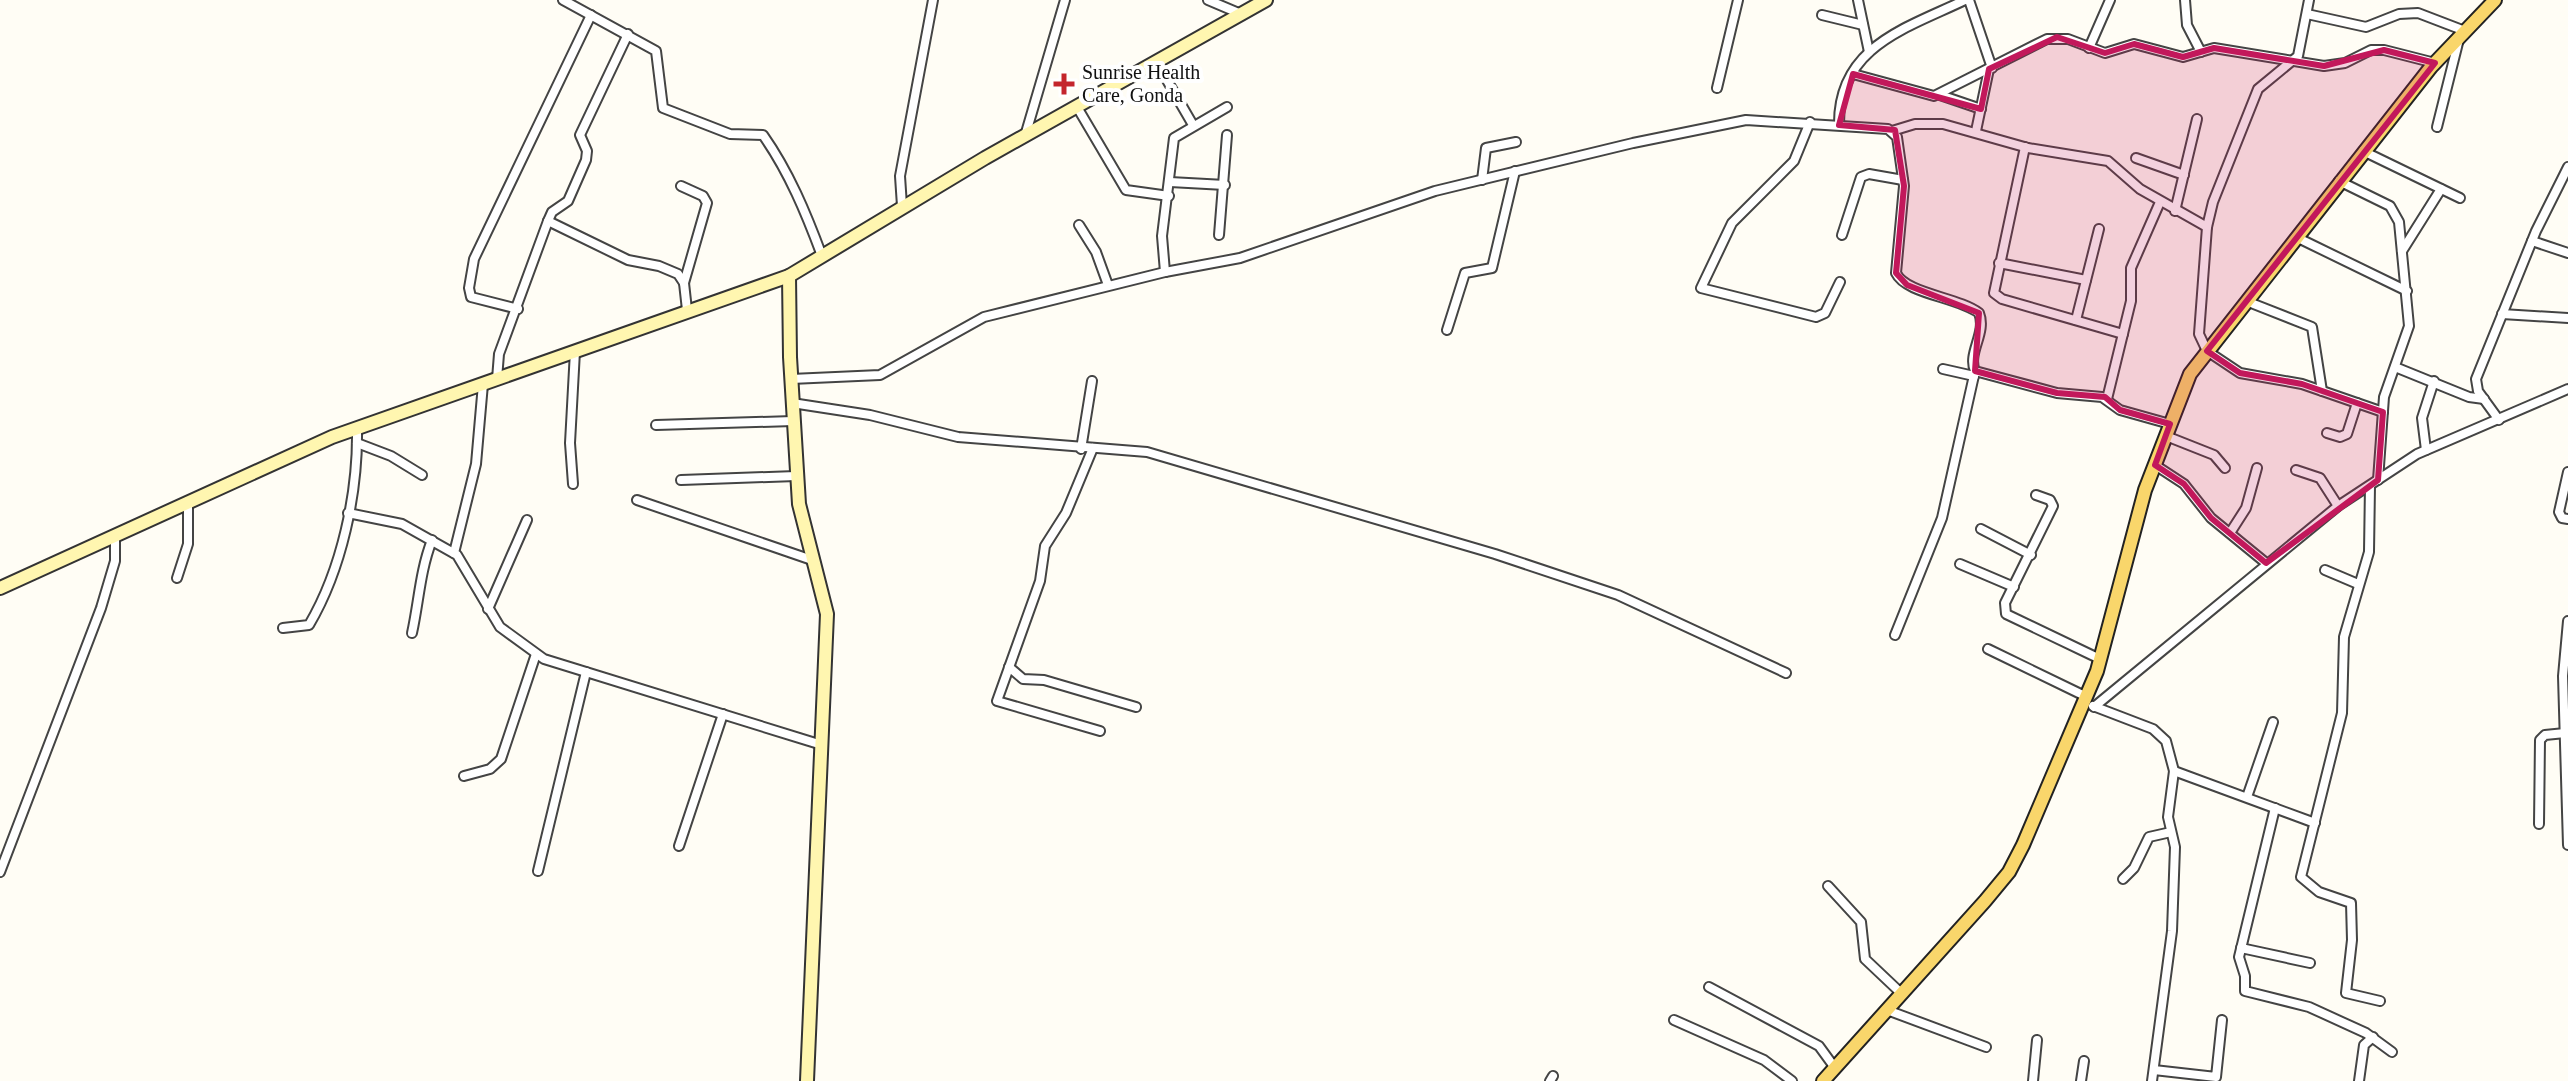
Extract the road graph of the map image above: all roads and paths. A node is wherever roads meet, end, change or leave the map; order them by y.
1 (563, 0) edge
2 (933, 0) edge
3 (1065, 0) edge
4 (1208, 0) edge
5 (1266, 0) edge
6 (1738, 0) edge
7 (1858, 0) edge
8 (1967, 0) edge
9 (2096, 0) edge
10 (2185, 0) edge
11 (2309, 0) edge
12 (2495, 0) edge
13 (1223, 3) edge
14 (2109, 3) edge
15 (1241, 14) junction
16 (2307, 14) junction
17 (591, 15) junction
18 (1822, 15) dead end
19 (1863, 25) junction
20 (628, 34) junction
21 (2462, 34) junction
22 (2089, 48) junction
23 (1869, 52) junction
24 (2201, 52) junction
25 (2294, 60) junction
26 (1157, 63) junction
27 (2435, 63) junction
28 (1990, 68) junction
29 (1853, 74) junction
30 (1717, 88) dead end
31 (1939, 95) junction
32 (1077, 107) junction
33 (1227, 107) dead end
34 (1981, 109) junction
35 (2197, 119) dead end
36 (1810, 122) junction
37 (1193, 125) junction
38 (1839, 125) junction
39 (2437, 127) dead end
40 (1892, 131) junction
41 (1976, 131) junction
42 (1227, 135) dead end
43 (1025, 136) junction
44 (1516, 142) dead end
45 (2025, 147) junction
46 (2363, 151) junction
47 (2136, 158) dead end
48 (2568, 167) edge
49 (1515, 171) junction
50 (2184, 175) junction
51 (1482, 180) junction
52 (1903, 180) junction
53 (2339, 181) junction
54 (1170, 182) junction
55 (1225, 185) junction
56 (681, 186) dead end
57 (2441, 189) junction
58 (1169, 196) junction
59 (2460, 198) dead end
60 (2160, 202) junction
61 (902, 206) junction
62 (2175, 211) junction
63 (548, 221) junction
64 (1079, 225) dead end
65 (2207, 227) junction
66 (2099, 229) dead end
67 (1219, 235) dead end
68 (1842, 235) dead end
69 (2295, 236) junction
70 (2532, 241) junction
71 (2402, 251) junction
72 (2568, 253) edge
73 (822, 256) junction
74 (1999, 263) junction
75 (1165, 272) junction
76 (789, 276) junction
77 (2086, 280) junction
78 (1840, 282) dead end
79 (684, 283) junction
80 (1108, 285) junction
81 (2407, 291) junction
82 (2245, 300) junction
83 (518, 309) junction
84 (687, 310) junction
85 (2502, 314) junction
86 (2568, 318) edge
87 (2076, 320) junction
88 (1447, 330) dead end
89 (2123, 334) junction
90 (575, 351) junction
91 (2207, 351) junction
92 (2395, 367) junction
93 (1943, 369) dead end
94 (1975, 373) junction
95 (497, 379) junction
96 (791, 379) junction
97 (1092, 381) dead end
98 (2434, 381) junction
99 (483, 384) junction
100 (2568, 389) edge
101 (2322, 391) junction
102 (2476, 398) junction
103 (2107, 399) junction
104 (792, 403) junction
105 (2357, 403) junction
106 (2383, 412) junction
107 (2499, 420) junction
108 (793, 421) junction
109 (656, 425) dead end
110 (357, 429) junction
111 (2168, 430) junction
112 (2327, 433) dead end
113 (357, 443) junction
114 (1093, 448) junction
115 (1081, 449) junction
116 (2426, 450) junction
117 (2155, 465) junction
118 (2225, 468) dead end
119 (2257, 468) dead end
120 (2296, 470) dead end
121 (2568, 472) edge
122 (422, 475) dead end
123 (796, 476) junction
124 (681, 480) dead end
125 (2374, 483) junction
126 (573, 484) dead end
127 (2036, 495) dead end
128 (637, 500) dead end
129 (188, 501) junction
130 (2338, 506) junction
131 (348, 513) junction
132 (2568, 519) edge
133 (527, 520) dead end
134 (1981, 529) dead end
135 (2230, 533) junction
136 (115, 535) junction
137 (432, 540) junction
138 (454, 553) junction
139 (2031, 555) junction
140 (812, 560) junction
141 (2266, 563) junction
142 (1960, 564) dead end
143 (2325, 570) dead end
144 (177, 578) dead end
145 (2358, 584) junction
146 (2014, 587) junction
147 (0, 588) edge
148 (488, 609) junction
149 (2568, 621) edge
150 (283, 628) dead end
151 (412, 633) dead end
152 (1895, 635) dead end
153 (1988, 649) dead end
154 (536, 654) junction
155 (2100, 659) junction
156 (1009, 667) junction
157 (586, 672) junction
158 (1786, 673) dead end
159 (2088, 703) junction
160 (1136, 707) dead end
161 (723, 714) junction
162 (2273, 722) dead end
163 (1100, 731) dead end
164 (2565, 733) junction
165 (822, 745) junction
166 (2174, 771) junction
167 (464, 776) dead end
168 (2247, 797) junction
169 (2275, 808) junction
170 (2315, 823) junction
171 (2567, 823) edge
172 (2539, 824) dead end
173 (2171, 832) junction
174 (2568, 845) edge
175 (679, 846) dead end
176 (538, 871) dead end
177 (0, 872) edge
178 (2123, 879) dead end
179 (1828, 886) dead end
180 (2241, 948) junction
181 (2310, 963) dead end
182 (1709, 987) dead end
183 (1902, 994) junction
184 (2380, 1001) dead end
185 (1887, 1010) junction
186 (1674, 1020) dead end
187 (2222, 1020) dead end
188 (2373, 1037) junction
189 (2037, 1040) dead end
190 (1986, 1047) dead end
191 (2392, 1052) dead end
192 (2084, 1061) dead end
193 (1835, 1068) junction
194 (2154, 1070) junction
195 (807, 1081) edge
196 (1792, 1081) edge
197 (1823, 1081) edge
198 (2033, 1081) edge
199 (2081, 1081) edge
200 (2152, 1081) edge
201 (2359, 1081) edge

1 - 17 street
2 - 61 street
3 - 43 street
4 - 13 street
5 - 15 main road
6 - 30 street
7 - 19 street
8 - 23 street
8 - 28 street
9 - 14 street
10 - 24 street
11 - 16 street
12 - 21 main road
13 - 15 street
14 - 22 street
15 - 26 main road
16 - 21 street
16 - 25 street
17 - 20 street
17 - 83 street
18 - 19 street
19 - 23 street
20 - 63 street
20 - 73 street
21 - 27 main road
21 - 39 street
22 - 24 street
22 - 28 street
23 - 29 street
24 - 25 street
25 - 27 street
25 - 65 street
26 - 32 main road
26 - 37 street
27 - 46 main road
28 - 31 street
28 - 34 street
29 - 31 street
29 - 38 street
31 - 34 street
32 - 43 main road
32 - 58 street
33 - 37 street
34 - 41 street
35 - 50 street
36 - 38 street
36 - 49 street
36 - 78 street
37 - 54 street
38 - 40 street
40 - 41 street
40 - 52 street
41 - 45 street
42 - 55 street
43 - 61 main road
44 - 51 street
45 - 60 street
45 - 74 street
46 - 53 main road
46 - 57 street
47 - 50 street
48 - 70 street
49 - 51 street
49 - 88 street
50 - 62 street
51 - 75 street
52 - 68 street
52 - 94 street
53 - 69 main road
53 - 71 street
54 - 55 street
54 - 58 street
55 - 67 street
56 - 79 street
57 - 59 street
57 - 71 street
58 - 75 street
60 - 62 street
60 - 89 street
61 - 73 main road
62 - 65 street
63 - 79 street
63 - 83 street
64 - 80 street
65 - 91 street
66 - 77 street
69 - 81 street
69 - 82 main road
70 - 72 street
70 - 85 street
71 - 81 street
73 - 76 main road
74 - 77 street
74 - 87 street
75 - 80 street
76 - 84 main road
76 - 96 main road
77 - 87 street
79 - 84 street
80 - 96 street
81 - 92 street
82 - 91 main road
82 - 101 street
83 - 95 street
84 - 90 main road
85 - 86 street
85 - 102 street
87 - 89 street
89 - 103 street
90 - 95 main road
90 - 126 street
91 - 101 street
91 - 111 main road
92 - 98 street
92 - 106 street
93 - 94 street
94 - 103 street
94 - 152 street
95 - 99 main road
96 - 104 main road
97 - 115 street
98 - 102 street
98 - 116 street
99 - 110 main road
99 - 138 street
100 - 107 street
101 - 105 street
102 - 107 street
103 - 111 street
104 - 108 main road
104 - 115 street
105 - 106 street
105 - 112 street
106 - 125 street
107 - 116 street
108 - 109 street
108 - 123 main road
110 - 113 street
110 - 129 main road
111 - 117 main road
111 - 118 street
113 - 122 street
113 - 131 street
114 - 115 street
114 - 156 street
114 - 158 street
116 - 125 street
117 - 135 street
117 - 155 main road
119 - 135 street
120 - 130 street
121 - 132 street
123 - 124 street
123 - 140 main road
125 - 130 street
125 - 145 street
127 - 139 street
128 - 140 street
129 - 136 main road
129 - 144 street
130 - 141 street
131 - 137 street
131 - 150 street
133 - 148 street
134 - 139 street
135 - 141 street
136 - 147 main road
136 - 177 street
137 - 138 street
137 - 151 street
138 - 148 street
139 - 146 street
140 - 165 main road
141 - 159 street
142 - 146 street
143 - 145 street
145 - 170 street
146 - 155 street
148 - 154 street
149 - 164 street
153 - 159 street
154 - 157 street
154 - 167 street
155 - 159 main road
156 - 160 street
156 - 163 street
157 - 161 street
157 - 176 street
159 - 166 street
159 - 183 main road
161 - 165 street
161 - 175 street
162 - 168 street
164 - 171 street
164 - 172 street
165 - 195 main road
166 - 168 street
166 - 173 street
168 - 169 street
169 - 170 street
169 - 180 street
170 - 184 street
171 - 174 street
173 - 178 street
173 - 194 street
179 - 183 street
180 - 181 street
180 - 188 street
182 - 193 street
183 - 185 main road
185 - 190 street
185 - 193 main road
186 - 196 street
187 - 194 street
188 - 191 street
188 - 201 street
189 - 198 street
192 - 199 street
193 - 197 main road
194 - 200 street

